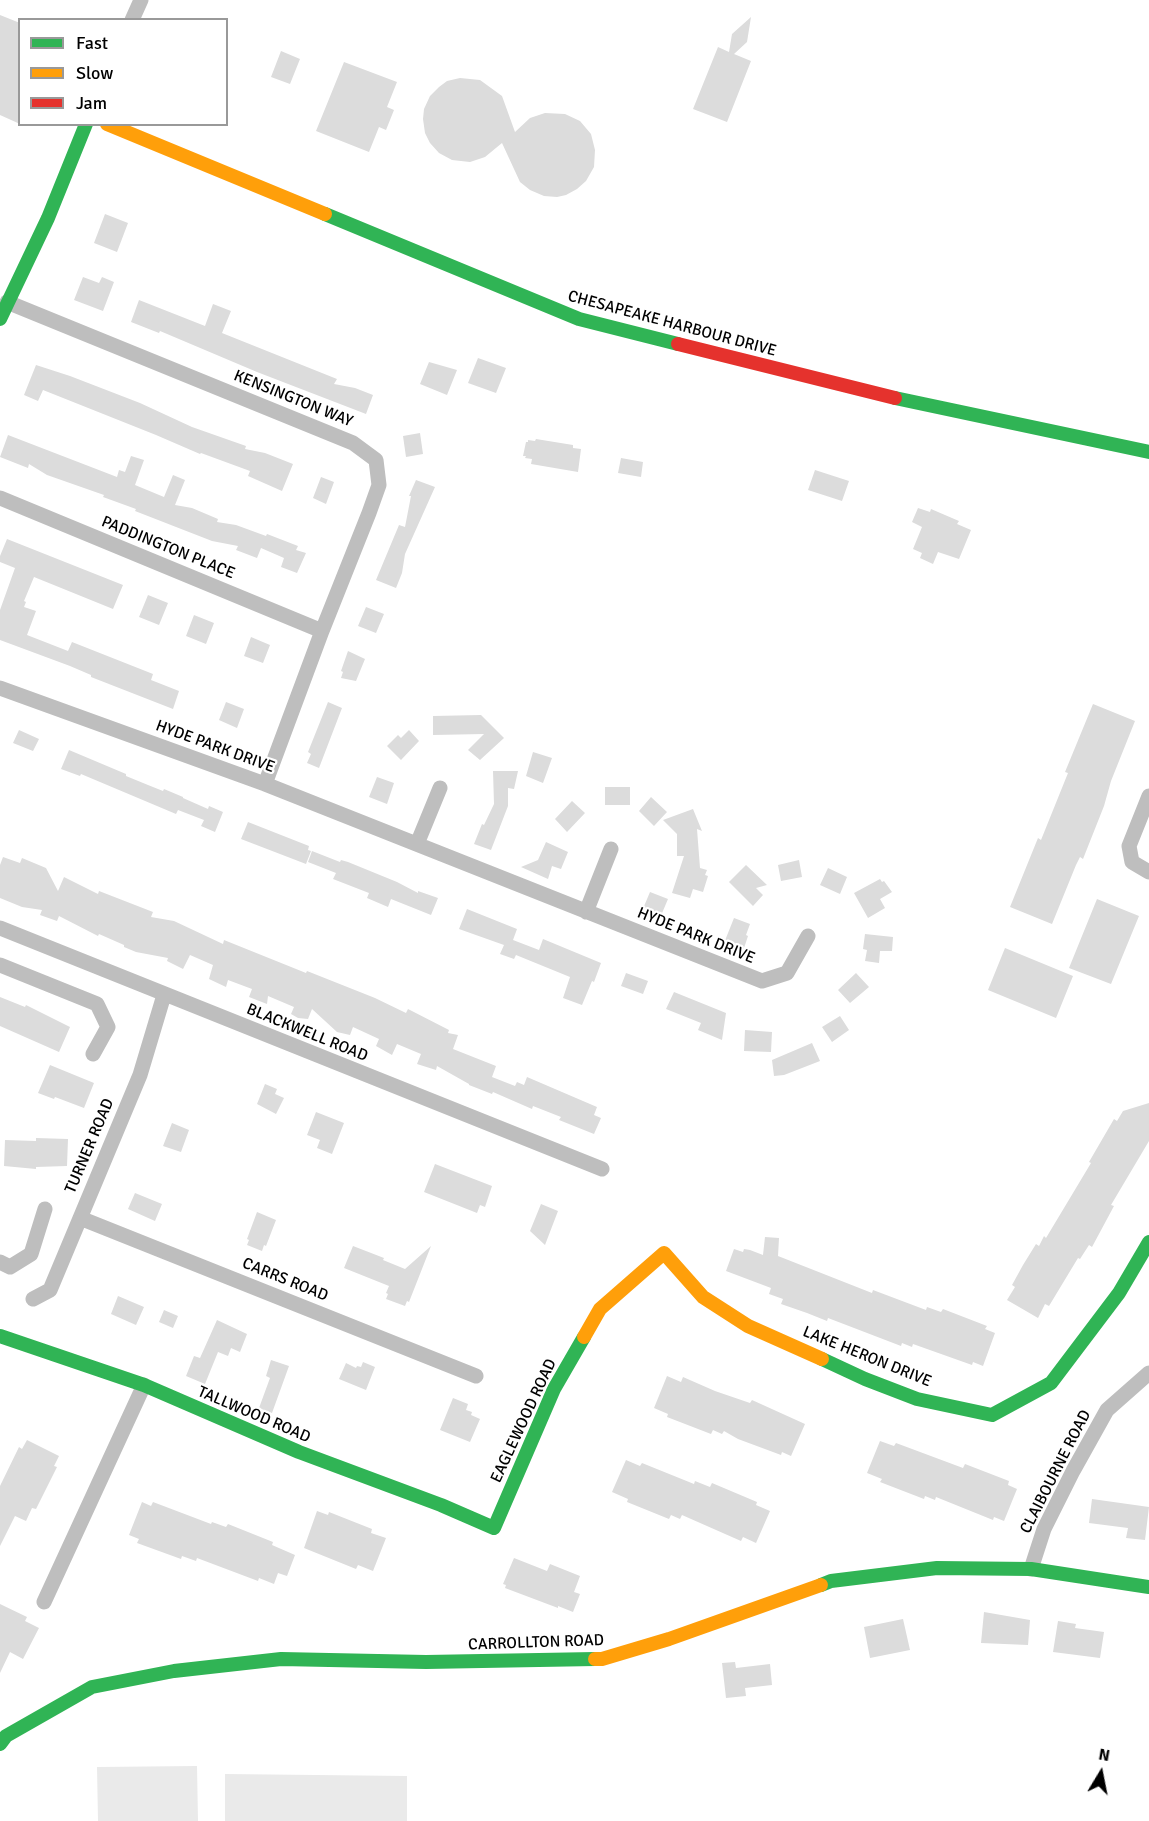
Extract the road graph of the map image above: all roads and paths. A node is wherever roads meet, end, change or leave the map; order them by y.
1 (141, 0) edge
2 (133, 18) edge
3 (85, 126) edge
4 (112, 126) edge
5 (7, 302) junction
6 (0, 319) edge
7 (1149, 452) edge
8 (0, 498) edge
9 (322, 631) junction
10 (0, 688) edge
11 (265, 784) junction
12 (440, 788) dead end
13 (1149, 796) edge
14 (417, 844) junction
15 (611, 849) dead end
16 (1149, 872) edge
17 (586, 912) junction
18 (0, 928) edge
19 (808, 936) dead end
20 (0, 965) edge
21 (164, 995) junction
22 (93, 1054) dead end
23 (602, 1169) dead end
24 (45, 1209) dead end
25 (80, 1218) junction
26 (1149, 1242) edge
27 (664, 1253) joint
28 (0, 1262) edge
29 (33, 1299) dead end
30 (0, 1336) edge
31 (1149, 1373) edge
32 (477, 1376) dead end
33 (144, 1385) junction
34 (494, 1528) joint
35 (1031, 1569) junction
36 (1149, 1587) edge
37 (44, 1602) dead end
38 (0, 1744) edge

1 - 2 street
3 - 5 street
4 - 7 street, CHESAPEAKE HARBOUR DRIVE
5 - 6 street
5 - 9 street, KENSINGTON WAY
8 - 9 street, PADDINGTON PLACE
9 - 11 street, KENSINGTON WAY
10 - 11 street, HYDE PARK DRIVE
11 - 14 street, HYDE PARK DRIVE
12 - 14 street
13 - 16 street
14 - 17 street, HYDE PARK DRIVE
15 - 17 street
17 - 19 street, HYDE PARK DRIVE
18 - 21 street, BLACKWELL ROAD
20 - 22 street
21 - 23 street, BLACKWELL ROAD
21 - 25 street, TURNER ROAD
24 - 28 street
25 - 29 street, TURNER ROAD
25 - 32 street, CARRS ROAD
26 - 27 street, LAKE HERON DRIVE
27 - 34 street, EAGLEWOOD ROAD
30 - 33 street, TALLWOOD ROAD
31 - 35 street, CLAIBOURNE ROAD
33 - 34 street, TALLWOOD ROAD
33 - 37 street
35 - 36 street, CARROLLTON ROAD
35 - 38 street, CARROLLTON ROAD

